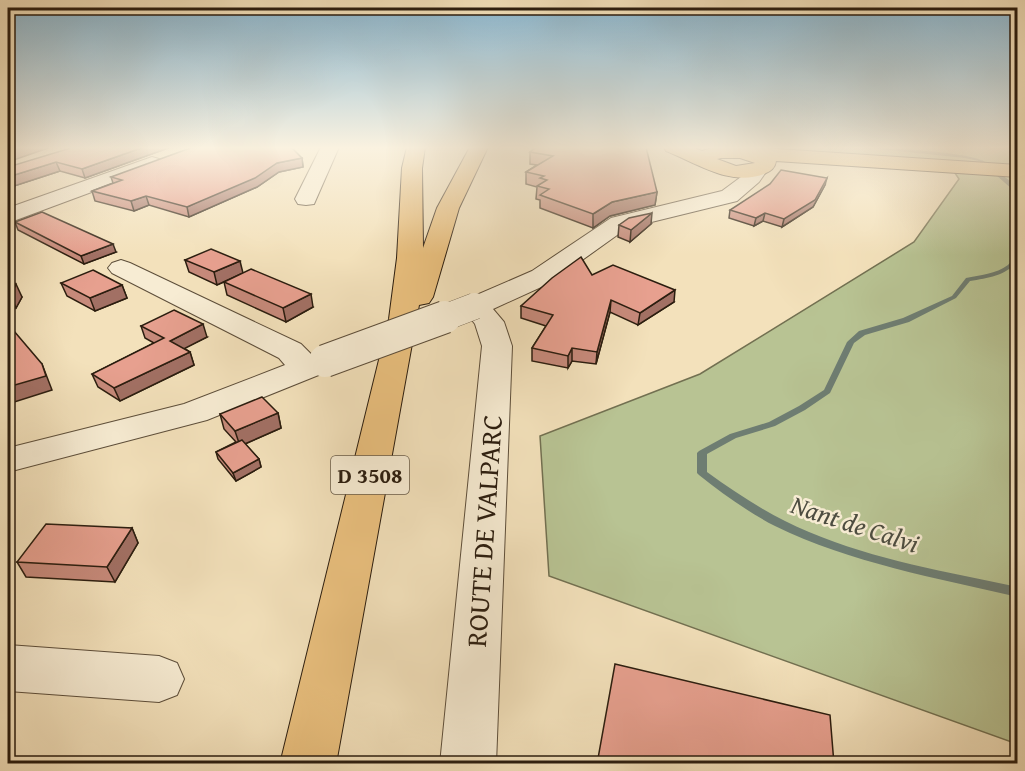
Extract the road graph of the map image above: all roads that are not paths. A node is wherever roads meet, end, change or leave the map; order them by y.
1 (98, 183) edge
2 (313, 183) edge
3 (412, 183) edge
4 (461, 183) edge
5 (738, 183) edge
6 (745, 183) edge
7 (741, 186) junction
8 (306, 199) dead end
9 (8, 216) edge
10 (120, 268) dead end
11 (475, 306) junction
12 (314, 366) junction
13 (393, 372) junction
14 (8, 460) edge
15 (8, 668) edge
16 (159, 679) dead end
17 (308, 764) edge
18 (468, 764) edge

1 - 9 street
2 - 8 street
3 - 13 main road, D 3508
4 - 13 main road
5 - 7 street
6 - 7 street
7 - 11 street
10 - 12 street
11 - 12 street, bridge
11 - 18 street, ROUTE DE VALPARC
12 - 14 street
13 - 17 main road, D 3508
15 - 16 street

